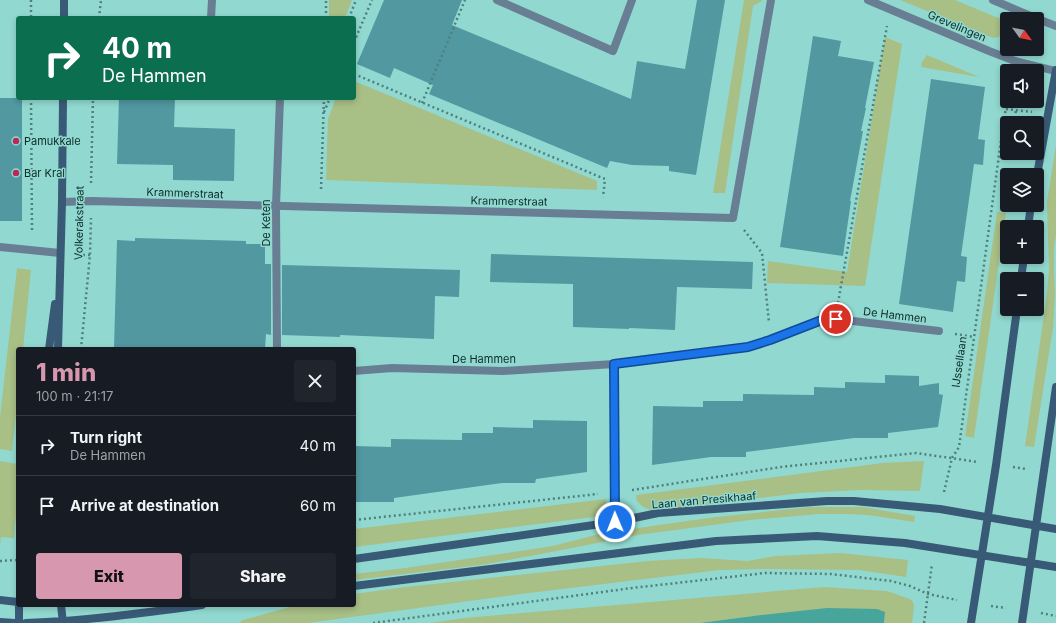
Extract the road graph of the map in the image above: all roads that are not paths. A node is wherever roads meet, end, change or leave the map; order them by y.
1 (64, 0) edge
2 (212, 0) edge
3 (497, 0) edge
4 (632, 0) edge
5 (771, 0) edge
6 (868, 0) edge
7 (993, 0) edge
8 (64, 16) edge
9 (211, 16) edge
10 (1056, 26) edge
11 (1056, 71) edge
12 (63, 100) edge
13 (280, 100) edge
14 (1038, 168) edge
15 (62, 202) junction
16 (276, 206) junction
17 (0, 248) edge
18 (60, 253) junction
19 (1016, 316) edge
20 (939, 331) dead end
21 (50, 347) edge
22 (58, 347) edge
23 (277, 347) edge
24 (614, 364) junction
25 (356, 371) edge
26 (1056, 387) edge
27 (987, 518) junction
28 (615, 522) junction
29 (1036, 526) junction
30 (1056, 529) edge
31 (982, 554) junction
32 (356, 559) edge
33 (1031, 563) junction
34 (1056, 567) edge
35 (356, 586) edge
36 (0, 600) edge
37 (16, 602) edge
38 (19, 607) edge
39 (61, 607) edge
40 (187, 607) edge
41 (0, 622) edge
42 (63, 622) edge
43 (15, 623) edge
44 (18, 623) edge
45 (26, 623) edge
46 (971, 623) edge
47 (1022, 623) edge

1 - 8 street
2 - 9 street
3 - 4 street
5 - 16 street, Krammerstraat
6 - 11 street, Grevelingen
7 - 10 street
11 - 14 street
12 - 15 street, Volkerakstraat
13 - 16 street, De Keten
15 - 16 street, Krammerstraat
15 - 18 street, Volkerakstraat
16 - 23 street, De Keten
17 - 18 street
18 - 21 street, Volkerakstraat
18 - 22 street, Volkerakstraat
19 - 27 street
20 - 24 street, De Hammen
24 - 25 street, De Hammen
24 - 28 street
26 - 29 street
27 - 28 street, Laan van Presikhaaf
27 - 29 street, Laan van Presikhaaf
27 - 31 street
28 - 32 street, Laan van Presikhaaf
29 - 30 street, Laan van Presikhaaf
29 - 33 street
31 - 33 street
31 - 35 street
31 - 46 street
33 - 34 street
33 - 47 street
36 - 37 street
38 - 44 street
39 - 42 street
40 - 42 street
41 - 43 street
42 - 45 street

